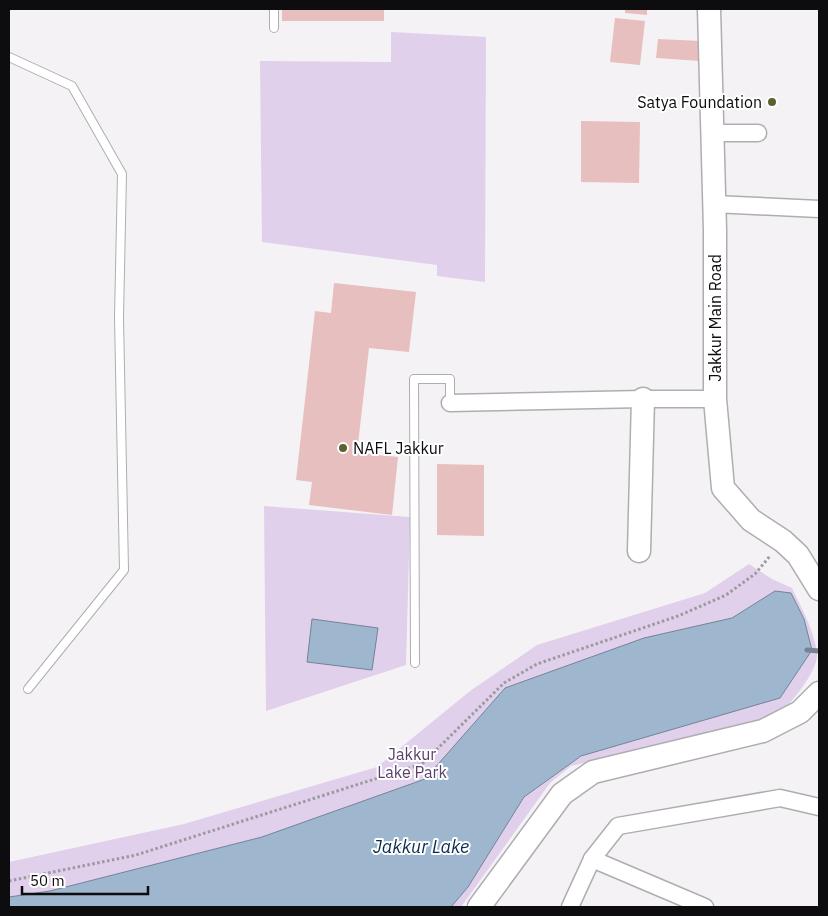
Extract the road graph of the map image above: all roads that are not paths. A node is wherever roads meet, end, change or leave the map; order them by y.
1 (274, 9) edge
2 (709, 9) edge
3 (274, 28) dead end
4 (9, 59) edge
5 (712, 133) junction
6 (758, 133) dead end
7 (714, 204) junction
8 (819, 209) edge
9 (643, 399) junction
10 (715, 399) junction
11 (450, 403) joint
12 (638, 551) dead end
13 (819, 587) edge
14 (414, 662) dead end
15 (28, 689) dead end
16 (819, 693) edge
17 (819, 807) edge
18 (592, 859) junction
19 (478, 907) edge
20 (570, 907) edge
21 (705, 907) edge

1 - 3 lane
2 - 5 street, Jakkur Main Road
4 - 15 lane
5 - 6 street
5 - 7 street, Jakkur Main Road
7 - 8 street
7 - 10 street, Jakkur Main Road
9 - 10 street
9 - 11 street
9 - 12 street
10 - 13 street, Jakkur Main Road
11 - 14 lane
16 - 19 street
17 - 18 street
18 - 20 street
18 - 21 street

